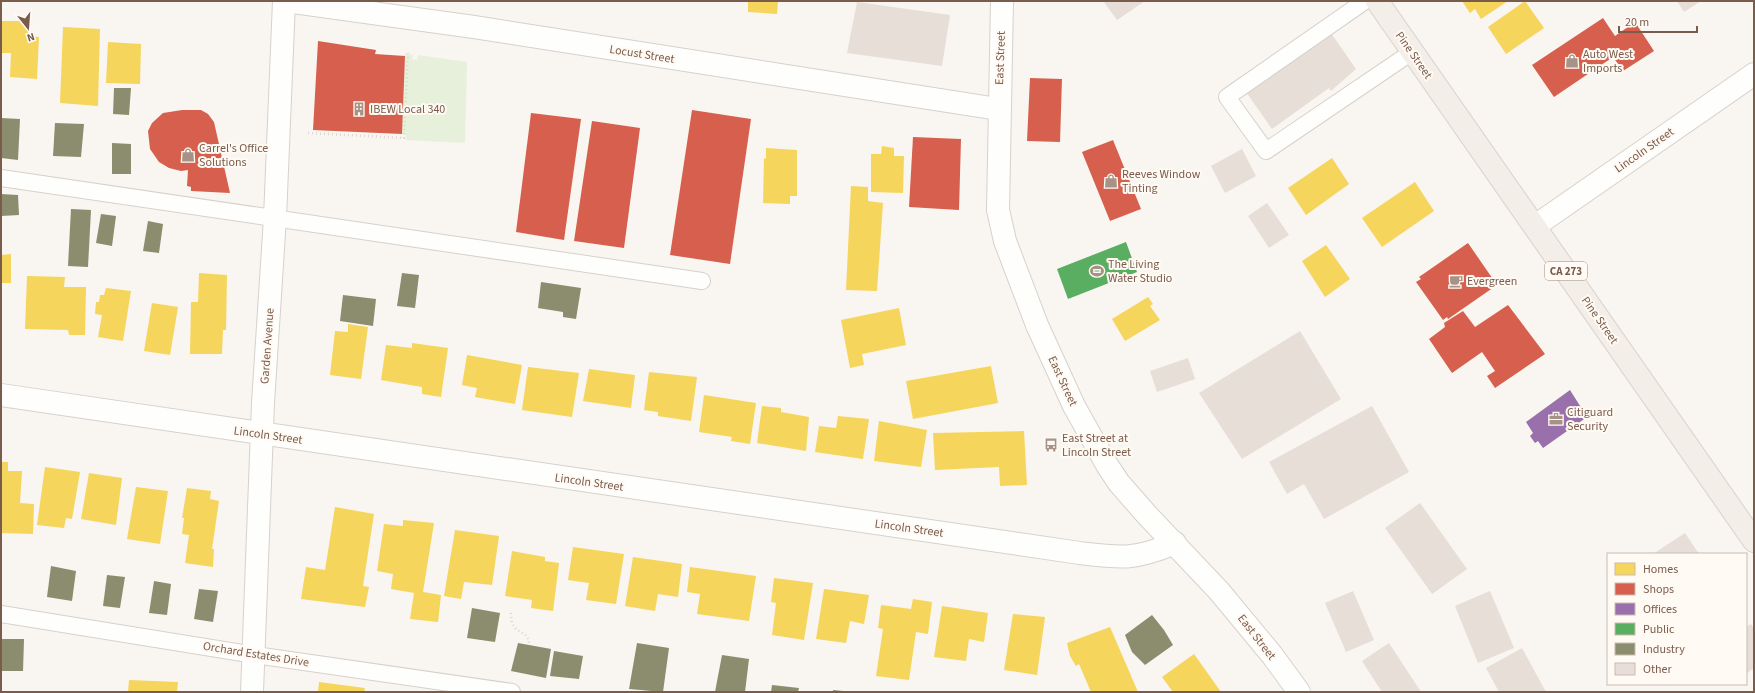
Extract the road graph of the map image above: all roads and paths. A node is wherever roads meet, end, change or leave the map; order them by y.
1 (285, 1) edge
2 (1002, 1) edge
3 (1365, 1) edge
4 (1377, 1) edge
5 (408, 51) dead end
6 (1412, 52) junction
7 (1754, 74) edge
8 (998, 109) junction
9 (308, 133) dead end
10 (1, 178) edge
11 (275, 218) junction
12 (1535, 226) junction
13 (702, 281) dead end
14 (1, 396) edge
15 (262, 433) junction
16 (1754, 541) edge
17 (1175, 543) junction
18 (511, 613) dead end
19 (1, 614) edge
20 (529, 645) dead end
21 (255, 655) junction
22 (252, 692) edge
23 (512, 692) edge
24 (1298, 692) edge

1 - 8 street, Locust Street
1 - 11 street, Garden Avenue
2 - 8 street, East Street
3 - 6 lane
4 - 6 main road, Pine Street / CA 273
5 - 9 path
6 - 12 main road, Pine Street / CA 273
7 - 12 street, Lincoln Street
8 - 17 street, East Street
10 - 11 lane
11 - 13 lane
11 - 15 street, Garden Avenue
12 - 16 main road, Pine Street / CA 273
14 - 15 street, Lincoln Street
15 - 17 street, Lincoln Street
15 - 21 street, Garden Avenue
17 - 24 street, East Street
18 - 20 path
19 - 21 lane, Orchard Estates Drive
21 - 22 street, Garden Avenue
21 - 23 lane, Orchard Estates Drive

